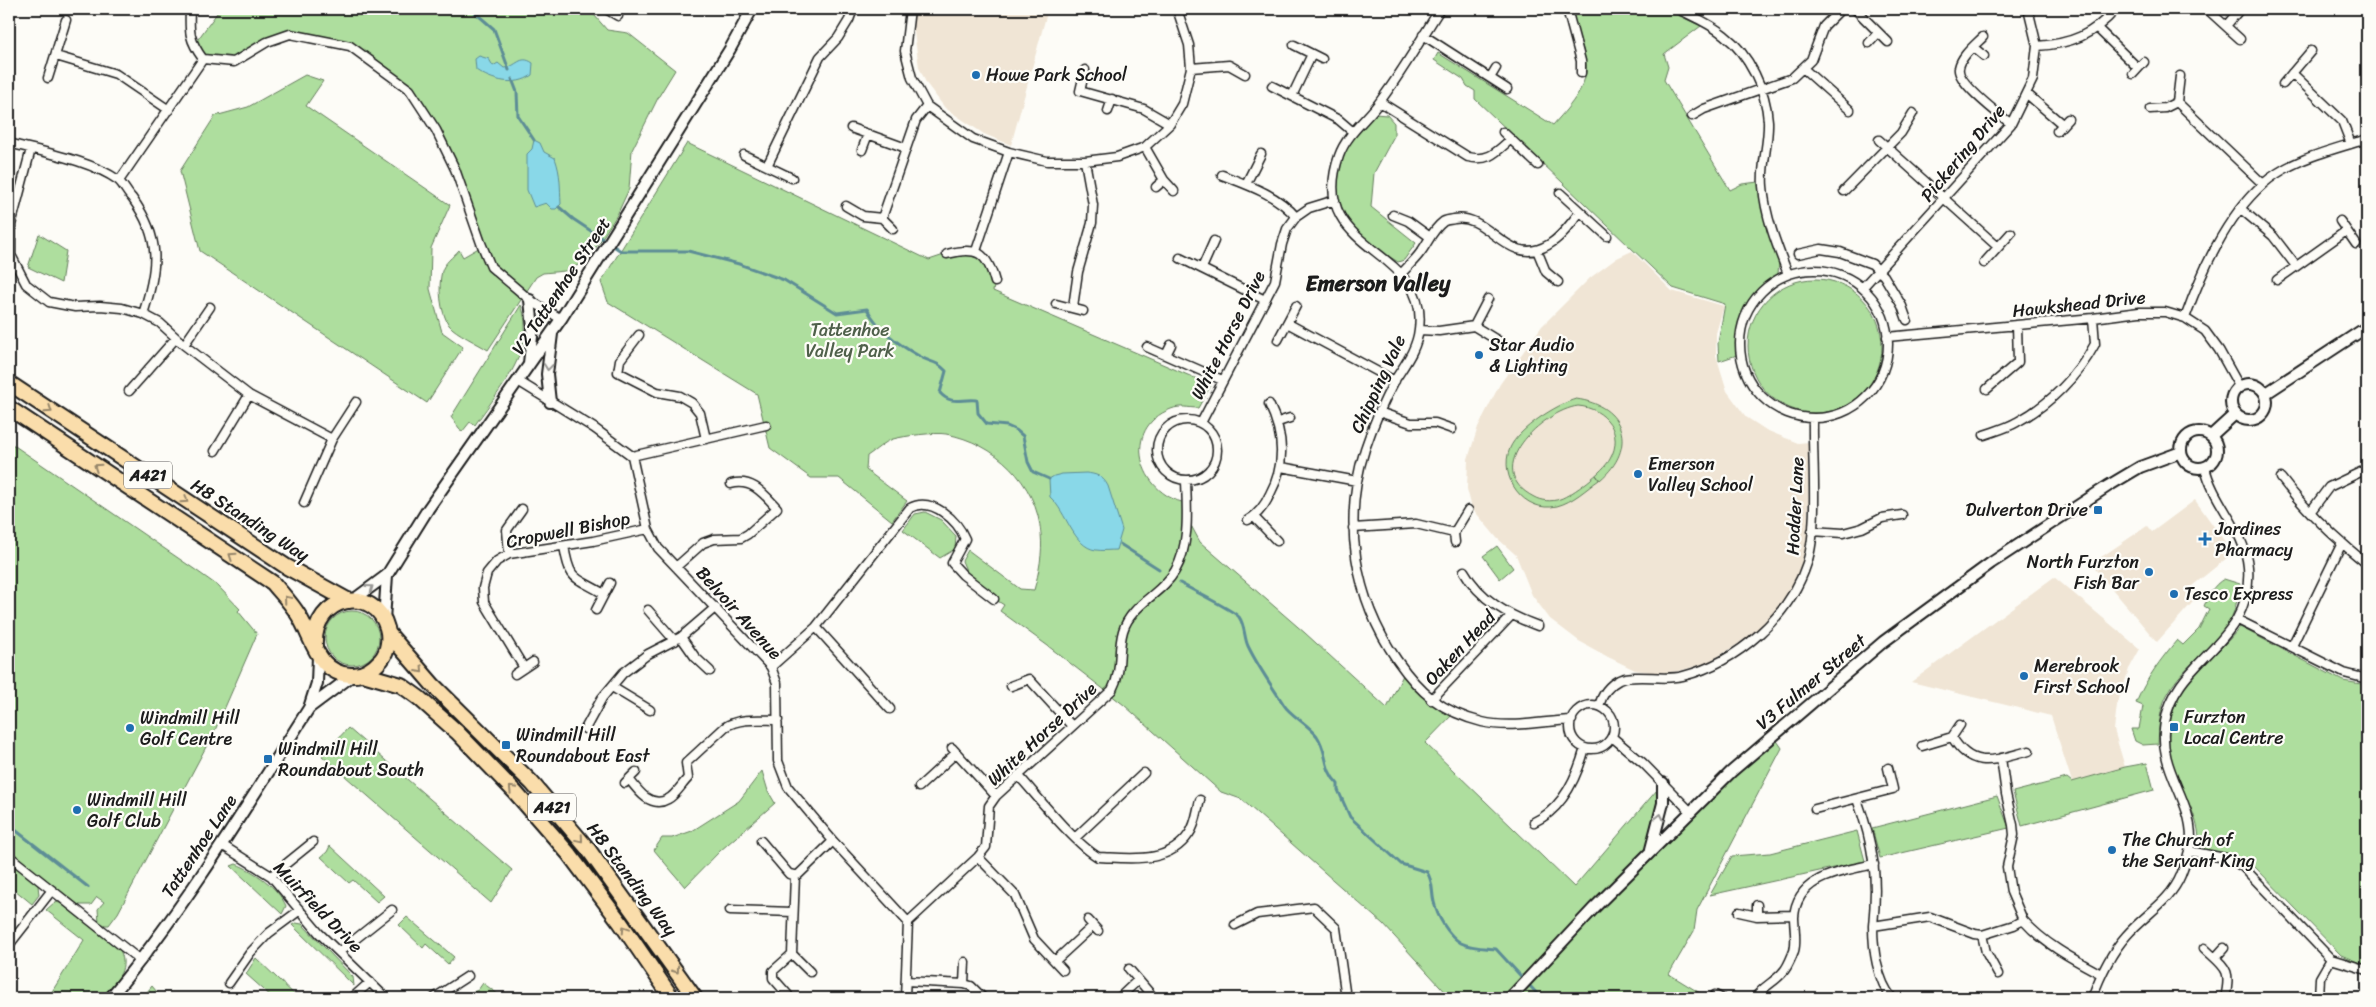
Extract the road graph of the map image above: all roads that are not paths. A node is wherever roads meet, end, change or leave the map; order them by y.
1 (190, 9) edge
2 (606, 9) edge
3 (752, 9) edge
4 (852, 9) edge
5 (910, 9) edge
6 (1177, 9) edge
7 (1440, 9) edge
8 (1566, 9) edge
9 (1678, 9) edge
10 (1703, 9) edge
11 (1841, 9) edge
12 (1855, 9) edge
13 (2028, 9) edge
14 (2116, 9) edge
15 (2207, 9) edge
16 (2240, 9) edge
17 (618, 16) dead end
18 (1698, 17) junction
19 (66, 20) dead end
20 (2226, 26) junction
21 (2097, 28) junction
22 (1878, 33) junction
23 (1423, 35) junction
24 (1983, 37) dead end
25 (2240, 39) dead end
26 (1888, 42) dead end
27 (1869, 43) dead end
28 (1294, 45) dead end
29 (2037, 46) junction
30 (1973, 47) junction
31 (2311, 52) dead end
32 (1312, 54) junction
33 (56, 56) junction
34 (1984, 56) dead end
35 (203, 59) junction
36 (1322, 59) dead end
37 (1191, 68) junction
38 (1496, 68) dead end
39 (2138, 68) dead end
40 (1804, 69) junction
41 (1085, 70) dead end
42 (1581, 73) dead end
43 (2292, 73) junction
44 (1245, 74) dead end
45 (2180, 76) dead end
46 (48, 78) dead end
47 (1490, 78) junction
48 (2282, 84) dead end
49 (1272, 86) dead end
50 (1507, 89) dead end
51 (1761, 89) junction
52 (1844, 91) dead end
53 (2027, 94) junction
54 (1292, 96) junction
55 (1837, 98) junction
56 (1112, 99) junction
57 (1700, 101) dead end
58 (1380, 102) junction
59 (2177, 102) junction
60 (927, 106) junction
61 (1704, 109) junction
62 (2150, 109) dead end
63 (169, 110) junction
64 (1850, 110) dead end
65 (1108, 111) dead end
66 (1913, 113) dead end
67 (1692, 116) dead end
68 (1170, 124) junction
69 (2011, 124) junction
70 (2062, 125) dead end
71 (851, 128) dead end
72 (1353, 132) junction
73 (1503, 132) dead end
74 (868, 134) junction
75 (1511, 139) junction
76 (2367, 139) edge
77 (1879, 140) dead end
78 (9, 143) edge
79 (2351, 144) junction
80 (1145, 147) junction
81 (906, 148) junction
82 (1887, 148) junction
83 (31, 149) junction
84 (862, 150) dead end
85 (1009, 152) junction
86 (1261, 154) dead end
87 (744, 155) dead end
88 (1085, 161) junction
89 (1538, 165) dead end
90 (767, 166) junction
91 (1222, 175) dead end
92 (792, 178) dead end
93 (1164, 180) junction
94 (119, 181) junction
95 (1246, 184) junction
96 (2263, 184) junction
97 (1156, 187) dead end
98 (1174, 191) dead end
99 (1844, 192) dead end
100 (1560, 193) dead end
101 (1335, 200) junction
102 (1945, 200) junction
103 (846, 206) dead end
104 (2241, 209) junction
105 (1580, 212) junction
106 (1393, 215) dead end
107 (1296, 217) junction
108 (882, 218) junction
109 (2340, 221) dead end
110 (893, 229) dead end
111 (2346, 231) junction
112 (2011, 233) dead end
113 (1607, 236) dead end
114 (1430, 237) junction
115 (1214, 241) dead end
116 (2356, 244) dead end
117 (1998, 247) junction
118 (976, 250) junction
119 (1537, 250) junction
120 (947, 254) dead end
121 (1798, 254) dead end
122 (1180, 258) dead end
123 (1984, 263) dead end
124 (2296, 266) junction
125 (1202, 268) junction
126 (1879, 271) junction
127 (1402, 273) junction
128 (1788, 274) junction
129 (2277, 280) dead end
130 (995, 282) dead end
131 (1558, 282) dead end
132 (1864, 287) junction
133 (1488, 299) dead end
134 (530, 300) junction
135 (1265, 300) junction
136 (1056, 304) dead end
137 (1296, 306) dead end
138 (210, 307) dead end
139 (1073, 307) junction
140 (1083, 311) dead end
141 (143, 314) junction
142 (2093, 318) junction
143 (2185, 318) junction
144 (561, 319) junction
145 (1907, 320) dead end
146 (1287, 323) junction
147 (2017, 325) junction
148 (1474, 326) junction
149 (2367, 327) edge
150 (1419, 330) junction
151 (552, 332) junction
152 (639, 335) dead end
153 (1888, 337) junction
154 (176, 338) junction
155 (1278, 340) dead end
156 (1500, 342) dead end
157 (184, 345) junction
158 (1171, 345) dead end
159 (1147, 347) dead end
160 (1166, 355) junction
161 (529, 364) junction
162 (1222, 380) junction
163 (518, 381) junction
164 (1395, 381) junction
165 (9, 384) edge
166 (2239, 386) junction
167 (1987, 389) dead end
168 (129, 391) dead end
169 (2265, 394) junction
170 (249, 395) junction
171 (356, 402) dead end
172 (550, 402) junction
173 (1269, 404) dead end
174 (9, 408) edge
175 (1379, 412) junction
176 (2235, 414) junction
177 (1290, 418) dead end
178 (1813, 419) junction
179 (1278, 422) junction
180 (1200, 423) junction
181 (766, 425) dead end
182 (1452, 429) dead end
183 (1984, 435) dead end
184 (2211, 436) junction
185 (332, 439) junction
186 (706, 439) junction
187 (215, 452) dead end
188 (2181, 452) junction
189 (632, 456) junction
190 (1281, 468) junction
191 (2205, 468) junction
192 (2367, 468) edge
193 (2282, 478) dead end
194 (1186, 481) junction
195 (1357, 481) junction
196 (731, 484) dead end
197 (304, 503) dead end
198 (522, 509) dead end
199 (1468, 510) dead end
200 (2311, 511) junction
201 (1902, 515) dead end
202 (1353, 528) junction
203 (648, 529) junction
204 (1812, 531) junction
205 (1454, 534) junction
206 (1277, 541) dead end
207 (1455, 542) dead end
208 (2342, 543) junction
209 (564, 546) junction
210 (509, 554) junction
211 (2367, 564) edge
212 (676, 567) junction
213 (1468, 574) dead end
214 (387, 575) junction
215 (610, 583) dead end
216 (604, 594) junction
217 (994, 599) dead end
218 (350, 601) junction
219 (716, 607) junction
220 (596, 610) dead end
221 (648, 610) dead end
222 (1511, 616) junction
223 (2238, 620) junction
224 (1538, 626) dead end
225 (386, 627) junction
226 (816, 627) junction
227 (678, 639) junction
228 (2292, 646) junction
229 (317, 651) junction
230 (533, 662) dead end
231 (771, 667) junction
232 (524, 668) junction
233 (710, 671) dead end
234 (358, 674) junction
235 (515, 674) dead end
236 (2367, 679) edge
237 (1011, 686) dead end
238 (612, 687) junction
239 (1431, 700) junction
240 (1599, 706) junction
241 (309, 708) junction
242 (890, 709) dead end
243 (650, 710) dead end
244 (778, 720) junction
245 (1572, 720) junction
246 (1960, 725) dead end
247 (1071, 726) junction
248 (585, 729) dead end
249 (1612, 736) junction
250 (1952, 737) junction
251 (1922, 746) dead end
252 (1586, 748) junction
253 (2029, 751) dead end
254 (2001, 758) junction
255 (1888, 768) dead end
256 (636, 772) dead end
257 (1144, 773) dead end
258 (1018, 774) junction
259 (1663, 783) junction
260 (919, 787) dead end
261 (996, 796) junction
262 (1858, 799) junction
263 (1200, 800) dead end
264 (1816, 809) dead end
265 (1690, 811) junction
266 (1534, 822) dead end
267 (1075, 838) junction
268 (760, 841) dead end
269 (833, 841) junction
270 (313, 842) dead end
271 (222, 845) junction
272 (1650, 850) junction
273 (2189, 851) junction
274 (9, 856) edge
275 (978, 857) junction
276 (1874, 864) junction
277 (795, 875) junction
278 (271, 876) junction
279 (52, 890) junction
280 (1758, 905) dead end
281 (300, 910) junction
282 (392, 910) dead end
283 (730, 910) dead end
284 (793, 912) junction
285 (1739, 912) dead end
286 (1794, 915) junction
287 (1757, 916) junction
288 (2023, 920) junction
289 (908, 922) junction
290 (1236, 925) dead end
291 (1093, 926) dead end
292 (1873, 926) junction
293 (1982, 935) junction
294 (9, 945) edge
295 (2204, 948) dead end
296 (2224, 948) dead end
297 (339, 952) junction
298 (792, 954) junction
299 (2215, 958) junction
300 (2331, 959) junction
301 (141, 961) junction
302 (1055, 961) junction
303 (965, 962) dead end
304 (1990, 962) junction
305 (1982, 966) dead end
306 (1130, 969) dead end
307 (1062, 970) dead end
308 (2367, 970) edge
309 (810, 972) dead end
310 (1998, 974) dead end
311 (2101, 974) junction
312 (468, 976) dead end
313 (1138, 980) junction
314 (906, 981) junction
315 (370, 982) junction
316 (229, 983) dead end
317 (964, 984) junction
318 (788, 995) dead end
319 (1887, 997) edge
320 (110, 998) edge
321 (352, 998) edge
322 (386, 998) edge
323 (434, 998) edge
324 (672, 998) edge
325 (696, 998) edge
326 (905, 998) edge
327 (983, 998) edge
328 (1119, 998) edge
329 (1154, 998) edge
330 (1346, 998) edge
331 (1510, 998) edge
332 (1755, 998) edge
333 (2092, 998) edge
334 (2225, 998) edge
335 (2319, 998) edge

1 - 35 street
2 - 17 street
3 - 144 street, V2 Tattenhoe Street
4 - 90 street
5 - 60 street
6 - 37 street
7 - 23 street, Chipping Vale
8 - 42 street
9 - 18 street
10 - 18 street
11 - 40 street
12 - 22 street
13 - 29 street, Pickering Drive
14 - 21 street
15 - 20 street
16 - 20 street
18 - 51 street
19 - 33 street
20 - 25 street
21 - 29 street
21 - 39 street
22 - 26 street
22 - 27 street
23 - 47 street
23 - 58 street, Chipping Vale
24 - 30 street
28 - 32 street
29 - 53 street, Pickering Drive
30 - 34 street
30 - 69 street
31 - 43 street
32 - 36 street
32 - 54 street
33 - 46 street
33 - 63 street
35 - 63 street
35 - 134 street
37 - 44 street
37 - 68 street
38 - 47 street
40 - 51 street
40 - 55 street
41 - 56 street
43 - 48 street
43 - 79 street
45 - 59 street
47 - 50 street
49 - 54 street
51 - 61 street
51 - 128 street
52 - 55 street
53 - 69 street, Pickering Drive
53 - 70 street
54 - 72 street
55 - 64 street
56 - 65 street
56 - 68 street
57 - 61 street
58 - 72 street, Chipping Vale
58 - 75 street
59 - 62 street
59 - 96 street
60 - 81 street
60 - 85 street
61 - 67 street
63 - 94 street
66 - 82 street
68 - 80 street
69 - 102 street, Pickering Drive
71 - 74 street
72 - 101 street, Chipping Vale
73 - 75 street
74 - 81 street
74 - 84 street
75 - 89 street
76 - 79 street
77 - 82 street
78 - 83 street
79 - 96 street
80 - 88 street
80 - 93 street
81 - 108 street
82 - 99 street
82 - 102 street
83 - 94 street
83 - 141 street
85 - 88 street
85 - 118 street
86 - 95 street
87 - 90 street
88 - 139 street
90 - 92 street
91 - 95 street
93 - 97 street
93 - 98 street
94 - 141 street
95 - 107 street
96 - 104 street
100 - 105 street
101 - 107 street
101 - 127 street, Chipping Vale
102 - 117 street
102 - 126 street, Pickering Drive
103 - 108 street
104 - 124 street
104 - 143 street
105 - 113 street
105 - 119 street
106 - 114 street
107 - 135 street, White Horse Drive
108 - 110 street
109 - 111 street
111 - 116 street
111 - 124 street
112 - 117 street
114 - 119 street
114 - 127 street
115 - 125 street
117 - 123 street
118 - 120 street
118 - 130 street
119 - 131 street
121 - 126 street
122 - 125 street
124 - 129 street
125 - 135 street
126 - 132 street, Pickering Drive
126 - 145 street
127 - 150 street, Chipping Vale
128 - 132 street
128 - 178 street
132 - 153 street
133 - 148 street
134 - 144 street
134 - 161 street
135 - 162 street, White Horse Drive
136 - 139 street
137 - 146 street
138 - 157 street
139 - 140 street
141 - 154 street
142 - 143 street, Hawkshead Drive
142 - 147 street, Hawkshead Drive
142 - 183 street
143 - 166 street, Hawkshead Drive
144 - 151 street, V2 Tattenhoe Street
146 - 155 street
146 - 164 street
147 - 153 street, Hawkshead Drive
147 - 167 street
148 - 150 street
148 - 156 street
149 - 169 street
150 - 164 street, Chipping Vale
151 - 161 street, V2 Tattenhoe Street
151 -> 172 street
152 - 186 street
153 - 178 street
154 - 157 street
154 - 168 street
157 - 170 street
158 - 160 street
159 - 160 street
160 - 162 street
161 - 163 street, V2 Tattenhoe Street
162 - 180 street, White Horse Drive
163 - 172 street
163 - 214 street, V2 Tattenhoe Street
164 - 175 street, Chipping Vale
165 -> 218 highway, H8 Standing Way / A421
166 - 169 street
166 - 176 street
169 - 176 street
170 - 185 street
170 - 187 street
171 - 185 street
172 - 189 street
173 - 179 street
229 -> 174 highway, A421
175 - 182 street
175 - 195 street, Chipping Vale
176 - 184 street
177 - 179 street
178 - 204 street, Hodder Lane
179 - 190 street
180 - 194 street
180 - 194 street
181 - 186 street
184 - 188 street
184 - 191 street
185 - 197 street
186 - 189 street
188 - 191 street
188 - 265 street, V3 Fulmer Street
189 - 203 street, Belvoir Avenue
190 - 195 street
190 - 206 street
191 - 223 street
192 - 200 street
193 - 200 street
194 - 247 street, White Horse Drive
195 - 202 street, Chipping Vale
196 - 212 street
198 - 210 street
199 - 205 street
200 - 208 street
201 - 204 street
202 - 205 street
202 - 239 street, Chipping Vale
203 - 209 street, Cropwell Bishop
203 - 212 street, Belvoir Avenue
204 - 240 street, Hodder Lane
205 - 207 street
208 - 211 street
208 - 228 street
209 - 210 street, Cropwell Bishop
209 - 216 street
210 - 232 street, Cropwell Bishop
212 - 219 street, Belvoir Avenue
213 - 222 street, Oaken Head
218 -> 214 street, V2 Tattenhoe Street
214 - 225 street, V2 Tattenhoe Street
215 - 216 street
216 - 220 street
217 - 226 street
218 - 225 highway, A421
218 - 229 highway
219 - 227 street
219 - 231 street, Belvoir Avenue
221 - 227 street
222 - 224 street, Oaken Head
222 - 239 street, Oaken Head
223 - 228 street
223 - 273 street
225 - 234 highway
225 -> 325 highway, H8 Standing Way / A421
226 - 231 street
226 - 242 street
227 - 233 street
227 - 238 street
228 - 236 street
229 - 234 highway, A421
229 - 241 street, Tattenhoe Lane
230 - 232 street
231 - 244 street, Belvoir Avenue
232 - 235 street
234 - 241 street, Tattenhoe Lane
324 -> 234 highway, H8 Standing Way / A421
237 - 247 street
238 - 243 street
238 - 248 street
239 - 245 street, Chipping Vale
240 - 245 street
240 - 249 street
241 - 271 street, Tattenhoe Lane
244 - 256 street
244 - 269 street, Belvoir Avenue
245 - 252 street
246 - 250 street
247 - 258 street, White Horse Drive
249 - 252 street
249 - 259 street
250 - 251 street
250 - 254 street
252 - 266 street
253 - 254 street
254 - 288 street
255 - 262 street
257 - 267 street
258 - 261 street, White Horse Drive
258 - 267 street
259 - 265 street
272 -> 259 street
260 - 261 street
261 - 275 street, White Horse Drive
262 - 264 street
262 - 276 street
263 - 267 street
265 - 272 street, V3 Fulmer Street
268 - 277 street
269 - 277 street
269 - 289 street, Belvoir Avenue
270 - 278 street
271 - 278 street, Muirfield Drive
271 - 301 street, Tattenhoe Lane
272 - 331 street, V3 Fulmer Street
273 - 300 street
273 - 311 street
274 - 279 street
275 - 289 street, White Horse Drive
275 - 302 street
276 - 286 street
276 - 292 street
277 - 284 street
278 - 281 street, Muirfield Drive
279 - 294 street
279 - 301 street
280 - 287 street
281 - 297 street, Muirfield Drive
281 - 316 street
282 - 297 street
283 - 284 street
284 - 298 street
285 - 287 street
286 - 287 street
286 - 332 street
288 - 293 street
288 - 311 street
289 - 314 street
290 - 330 street
291 - 302 street
292 - 293 street
292 - 319 street
293 - 304 street
295 - 299 street
296 - 299 street
297 - 315 street, Muirfield Drive
298 - 309 street
298 - 318 street
299 - 334 street
300 - 308 street
300 - 335 street
301 - 320 street, Tattenhoe Lane
302 - 307 street
303 - 317 street
304 - 305 street
304 - 310 street
306 - 313 street
311 - 333 street
312 - 323 street
313 - 328 street
313 - 329 street
314 - 317 street
314 - 326 street
315 - 321 street
315 - 322 street, Muirfield Drive
317 - 327 street

